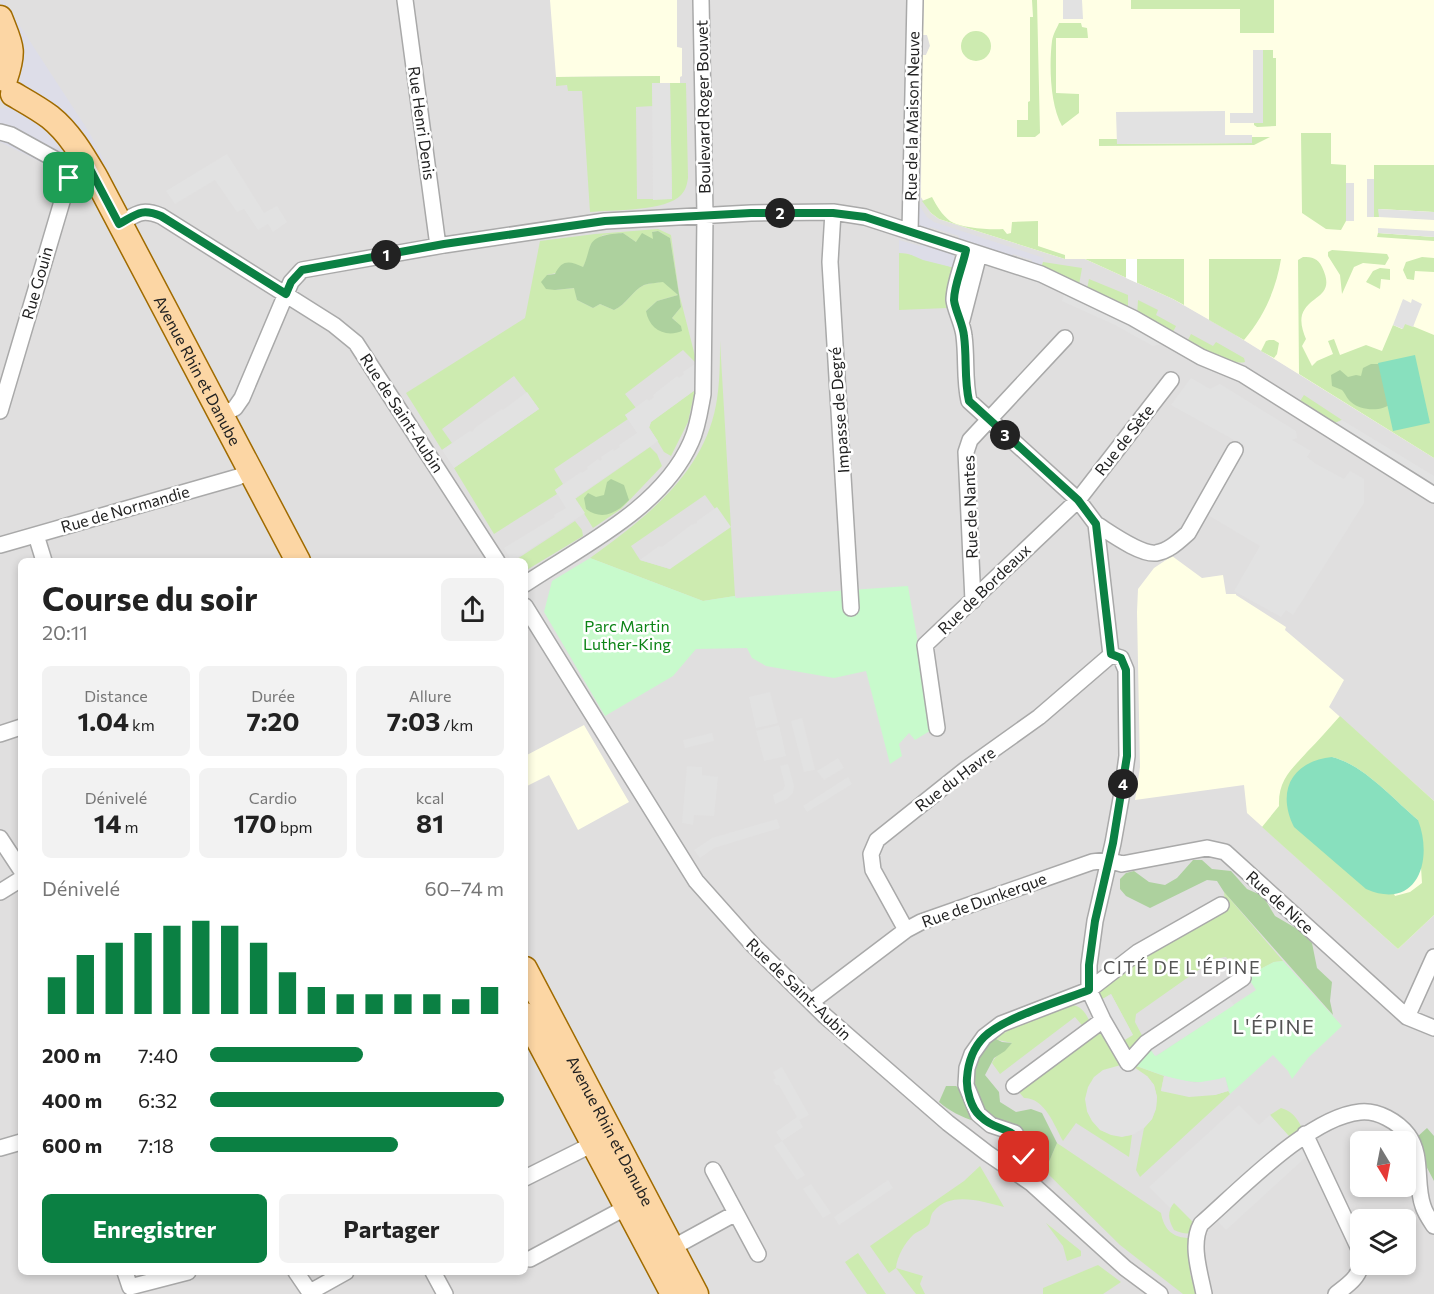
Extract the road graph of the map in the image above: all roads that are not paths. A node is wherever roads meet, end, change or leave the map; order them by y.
1 (405, 0) edge
2 (701, 0) edge
3 (915, 0) edge
4 (0, 18) edge
5 (4, 88) edge
6 (0, 132) edge
7 (87, 174) junction
8 (833, 213) junction
9 (705, 215) junction
10 (119, 224) junction
11 (910, 232) junction
12 (438, 246) junction
13 (973, 252) junction
14 (286, 294) junction
15 (1065, 338) dead end
16 (1171, 380) dead end
17 (0, 411) edge
18 (220, 416) junction
19 (988, 420) junction
20 (1235, 450) dead end
21 (250, 471) junction
22 (1434, 495) edge
23 (1078, 500) junction
24 (1096, 524) junction
25 (36, 535) junction
26 (0, 545) edge
27 (43, 558) edge
28 (296, 558) edge
29 (495, 558) edge
30 (528, 583) edge
31 (973, 600) junction
32 (851, 608) dead end
33 (528, 611) edge
34 (1111, 654) junction
35 (18, 728) edge
36 (937, 728) dead end
37 (0, 734) edge
38 (2, 843) edge
39 (1108, 860) junction
40 (18, 866) edge
41 (18, 881) edge
42 (0, 892) edge
43 (1221, 905) dead end
44 (906, 930) junction
45 (1434, 957) edge
46 (528, 975) edge
47 (1243, 978) dead end
48 (1089, 990) junction
49 (811, 1002) junction
50 (1407, 1017) junction
51 (1103, 1020) junction
52 (528, 1021) edge
53 (1432, 1026) edge
54 (1014, 1086) dead end
55 (1305, 1134) junction
56 (18, 1144) edge
57 (593, 1144) junction
58 (0, 1148) edge
59 (713, 1170) dead end
60 (1019, 1174) junction
61 (528, 1176) edge
62 (627, 1207) junction
63 (736, 1213) junction
64 (1434, 1226) edge
65 (1350, 1230) edge
66 (672, 1248) junction
67 (758, 1254) dead end
68 (530, 1259) dead end
69 (126, 1275) edge
70 (176, 1275) edge
71 (298, 1275) edge
72 (341, 1275) edge
73 (435, 1275) edge
74 (1357, 1275) edge
75 (310, 1293) edge
76 (445, 1294) edge
77 (673, 1294) edge
78 (696, 1294) edge
79 (1160, 1294) edge
80 (1204, 1294) edge
81 (1336, 1294) edge

1 - 12 street, Rue Henri Denis
2 - 9 street, Boulevard Roger Bouvet
3 - 11 street, Rue de la Maison Neuve
4 - 5 main road
5 - 7 main road, Avenue Rhin et Danube
6 - 7 street
7 - 10 main road, Avenue Rhin et Danube
7 - 17 street, Rue Gouin
8 - 9 street
8 - 11 street
8 - 32 street, Impasse de Degré
9 - 12 street
9 - 30 street, Boulevard Roger Bouvet
10 - 14 street, Rue de Saint-Aubin
10 - 18 main road, Avenue Rhin et Danube
11 - 13 street
12 - 14 street
13 - 19 street
13 - 22 street
14 - 18 street
14 - 29 street, Rue de Saint-Aubin
15 - 19 street, Rue de Nantes
16 - 23 street, Rue de Sète
18 - 21 main road, Avenue Rhin et Danube
19 - 23 street
19 - 31 street, Rue de Nantes
20 - 24 street
21 - 25 street, Rue de Normandie
21 - 28 main road, Avenue Rhin et Danube
23 - 24 street
23 - 31 street, Rue de Bordeaux
24 - 34 street
25 - 26 street, Rue de Normandie
25 - 27 street
31 - 36 street, Rue de Bordeaux
33 - 49 street, Rue de Saint-Aubin
34 - 39 street
34 - 44 street, Rue du Havre
35 - 37 street
38 - 40 street
39 - 44 street, Rue de Dunkerque
39 - 48 street
39 - 50 street, Rue de Nice
41 - 42 street
43 - 48 street
44 - 49 street, Rue de Dunkerque
45 - 50 street
46 - 66 main road, Avenue Rhin et Danube
47 - 51 street
48 - 51 street
48 - 60 street
49 - 60 street, Rue de Saint-Aubin
50 - 53 street, Rue de Nice
51 - 54 street
52 - 57 main road, Avenue Rhin et Danube
55 - 64 street
55 - 65 street
55 - 80 street
56 - 58 street
57 - 61 street
57 - 62 main road, Avenue Rhin et Danube
59 - 63 street
60 - 79 street, Rue de Saint-Aubin
62 - 68 street
62 - 77 main road, Avenue Rhin et Danube
63 - 66 street
63 - 67 street
66 - 78 main road, Avenue Rhin et Danube
69 - 70 street
71 - 75 street
72 - 75 street
73 - 76 street
74 - 81 street

